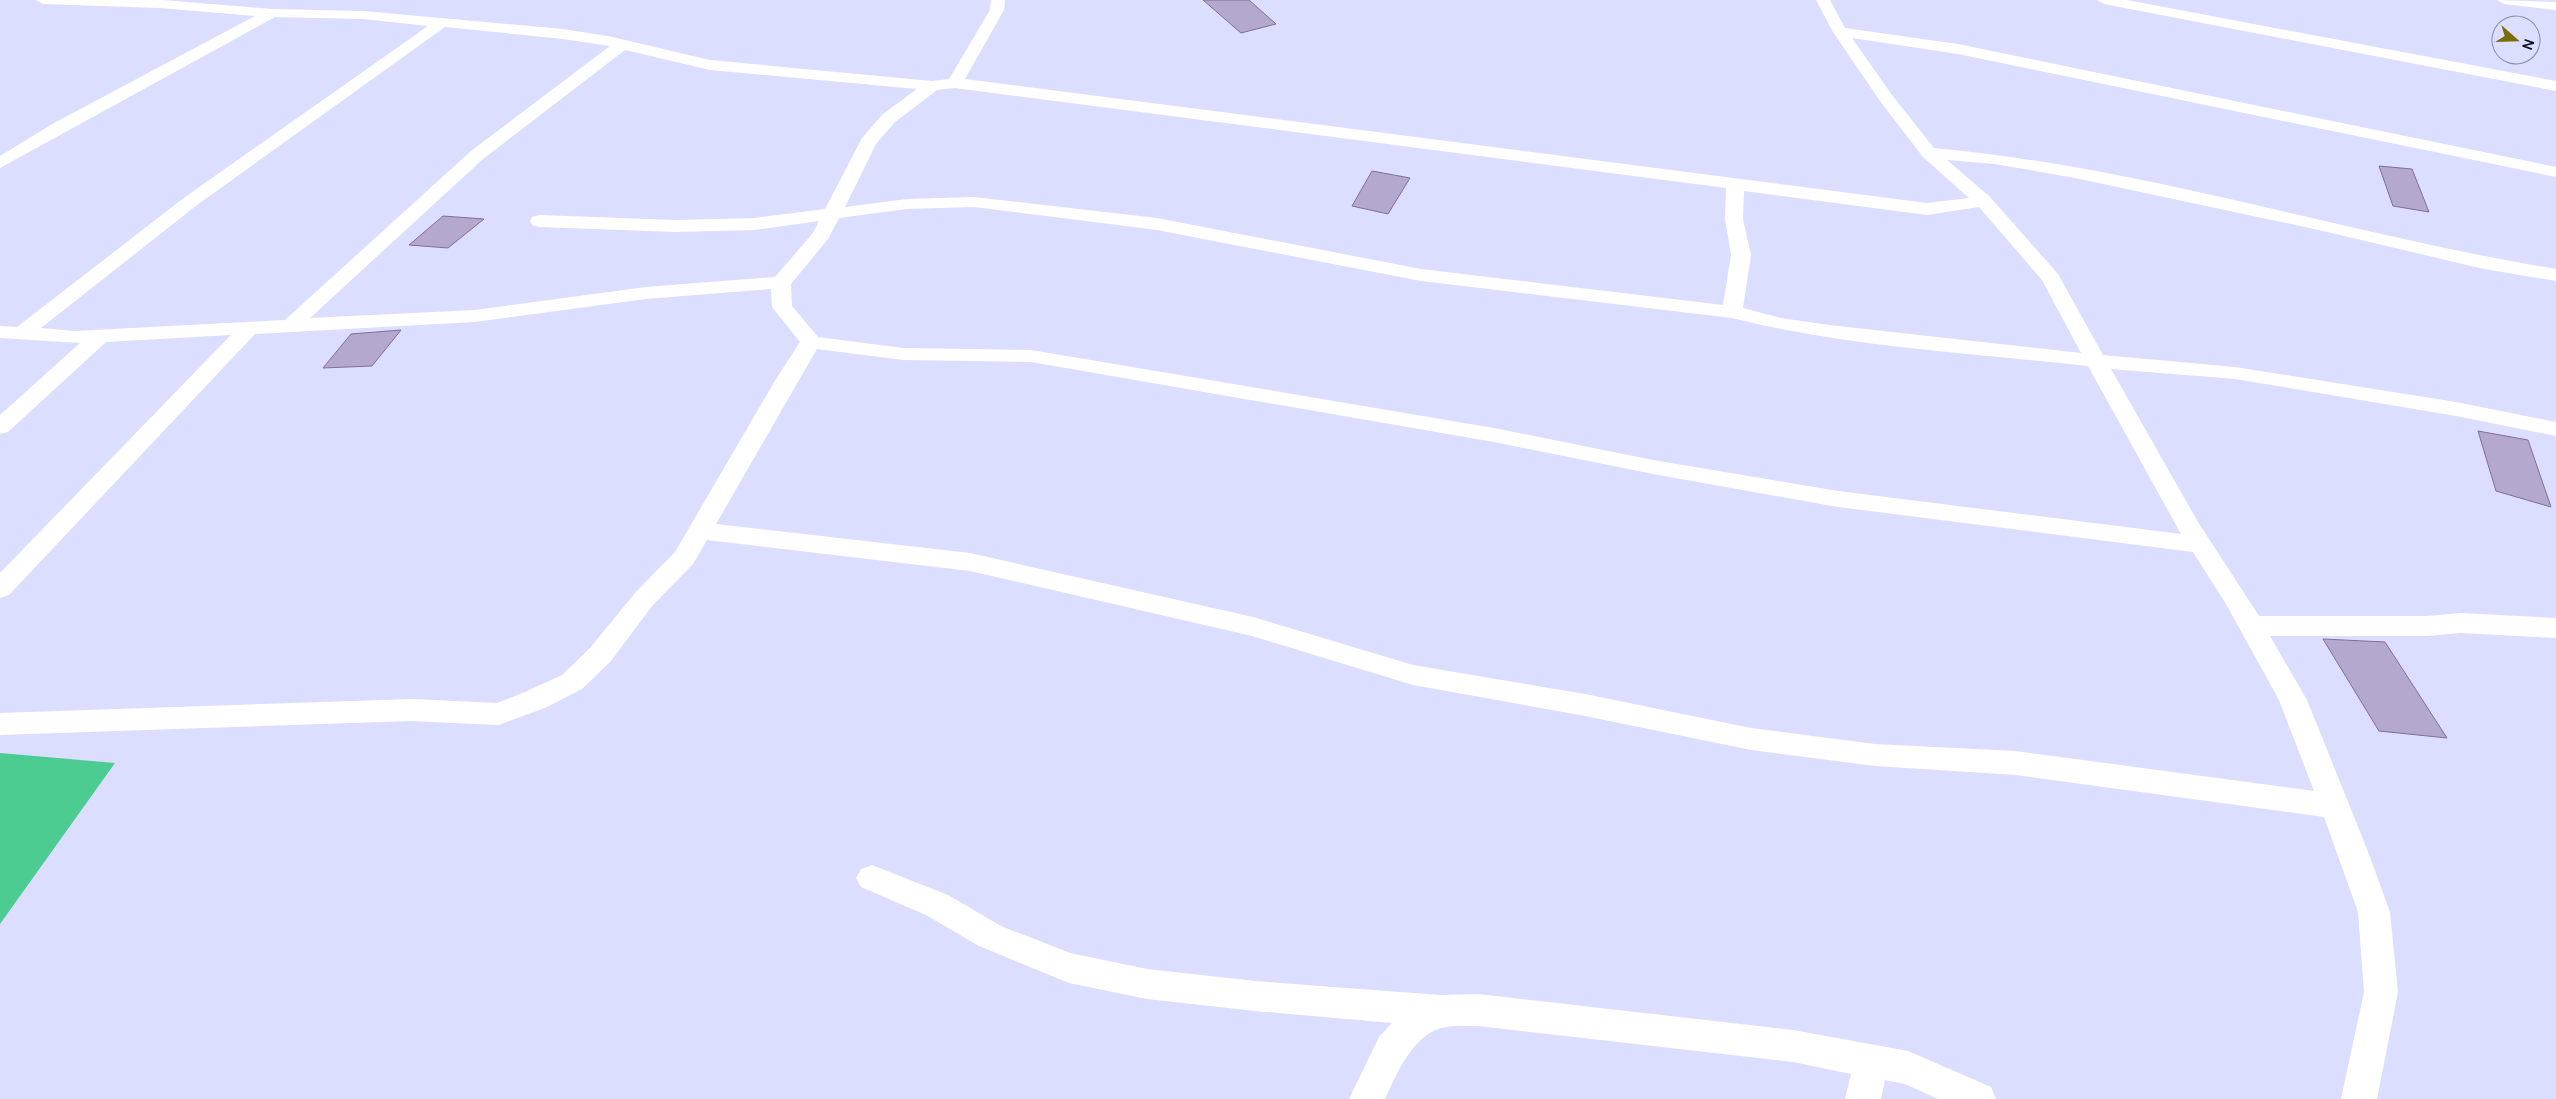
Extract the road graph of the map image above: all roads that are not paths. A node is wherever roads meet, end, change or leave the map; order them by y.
1 (43, 0) edge
2 (998, 0) edge
3 (1822, 0) edge
4 (2104, 0) edge
5 (2202, 0) edge
6 (2504, 0) edge
7 (2556, 6) edge
8 (272, 13) junction
9 (2197, 18) junction
10 (441, 23) junction
11 (1840, 32) junction
12 (620, 45) junction
13 (944, 85) junction
14 (2556, 86) edge
15 (1929, 153) junction
16 (0, 163) edge
17 (2556, 172) edge
18 (1735, 183) junction
19 (1984, 202) junction
20 (834, 213) junction
21 (540, 221) dead end
22 (2556, 275) edge
23 (781, 283) junction
24 (1732, 312) junction
25 (291, 325) junction
26 (250, 327) junction
27 (0, 332) edge
28 (22, 333) junction
29 (101, 335) junction
30 (811, 342) junction
31 (2097, 361) junction
32 (0, 427) edge
33 (2556, 429) edge
34 (702, 531) junction
35 (2201, 545) junction
36 (0, 590) edge
37 (2252, 626) junction
38 (2556, 628) edge
39 (0, 724) edge
40 (2334, 806) junction
41 (872, 878) dead end
42 (1442, 1011) junction
43 (1871, 1061) junction
44 (1367, 1099) edge
45 (1863, 1099) edge
46 (1978, 1099) edge
47 (2358, 1099) edge

1 - 8 street
2 - 13 street
3 - 11 street
4 - 9 street
5 - 9 street
6 - 7 street
8 - 10 street
8 - 16 street
9 - 14 street
10 - 12 street
10 - 28 street
11 - 15 street
11 - 17 street
12 - 13 street
12 - 25 street
13 - 18 street
13 - 20 street
15 - 19 street
15 - 22 street
18 - 19 street
18 - 24 street
19 - 31 street
20 - 21 street
20 - 23 street
20 - 24 street
23 - 25 street
23 - 30 street
24 - 31 street
25 - 26 street
26 - 29 street
26 - 36 street
27 - 28 street
28 - 29 street
29 - 32 street
30 - 34 street
30 - 35 street
31 - 33 street
31 - 35 street
34 - 39 street
34 - 40 street
35 - 37 street
37 - 38 street
37 - 40 street
40 - 47 street
41 - 42 street
42 - 43 street
42 - 44 street
43 - 45 street
43 - 46 street

